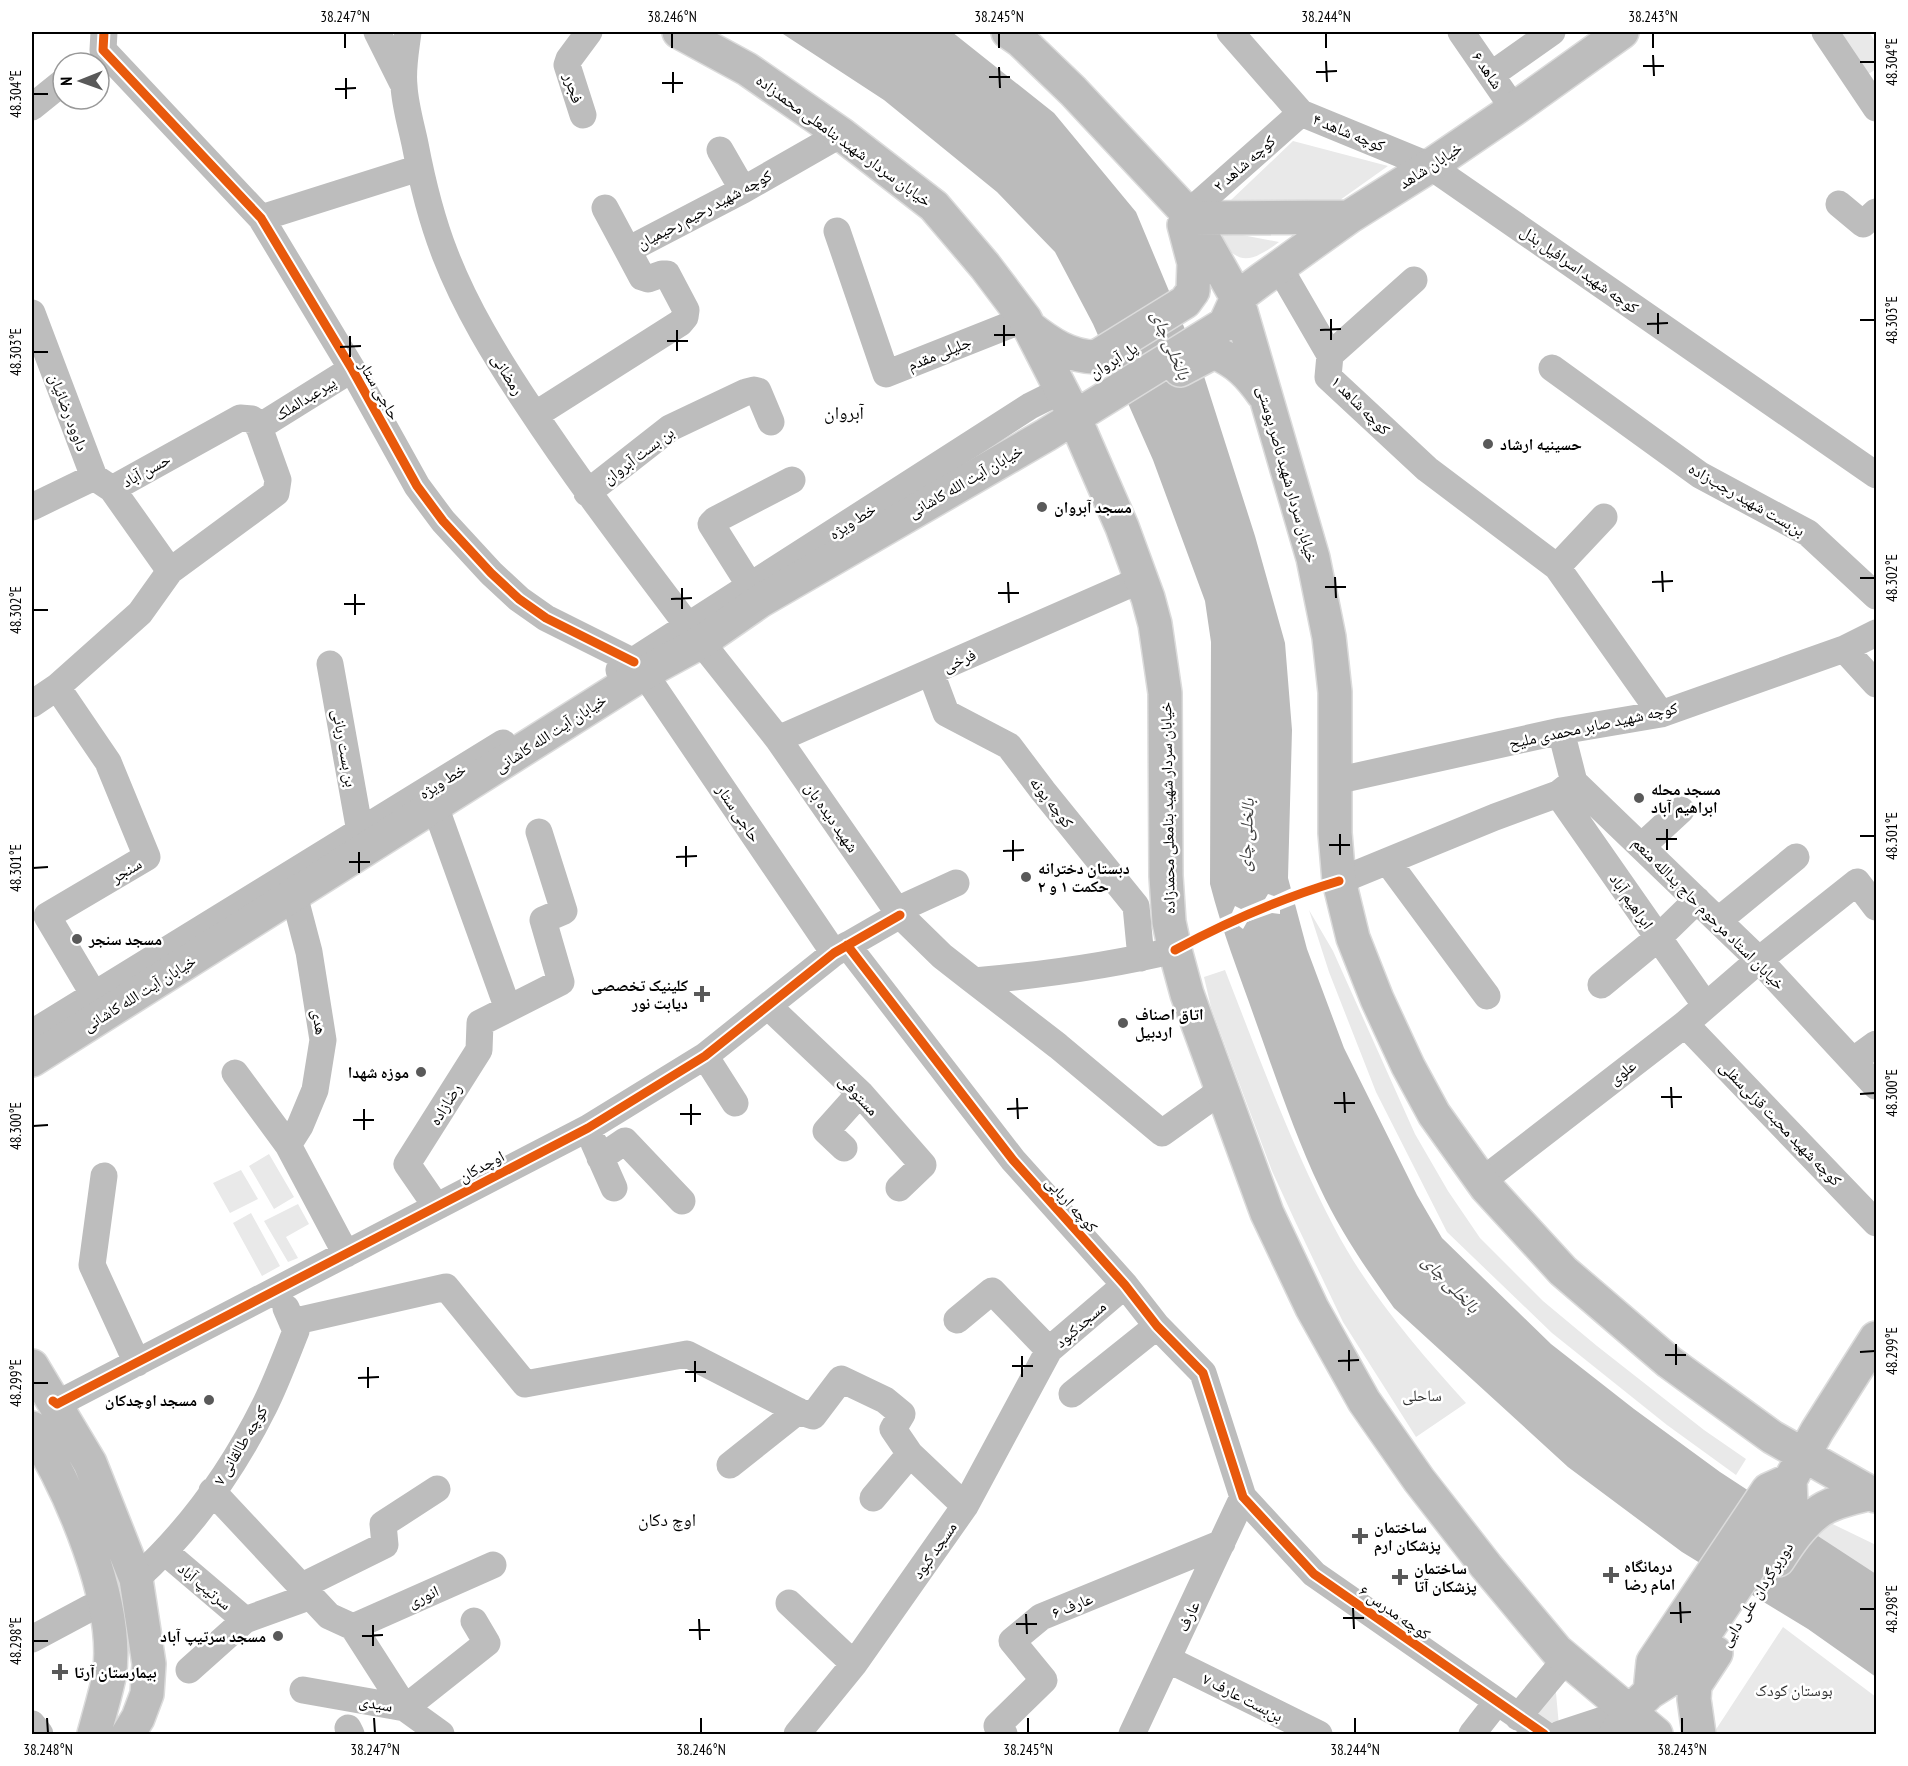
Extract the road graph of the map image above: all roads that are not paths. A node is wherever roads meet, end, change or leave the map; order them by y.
1 (377, 32) edge
2 (408, 32) edge
3 (589, 32) edge
4 (679, 32) edge
5 (1008, 32) edge
6 (1230, 32) edge
7 (1461, 32) edge
8 (1552, 32) edge
9 (1622, 32) edge
10 (1825, 32) edge
11 (98, 48) edge
12 (1491, 75) junction
13 (404, 86) junction
14 (51, 92) edge
15 (32, 107) edge
16 (1876, 108) edge
17 (1514, 109) junction
18 (1301, 113) junction
19 (583, 115) dead end
20 (841, 134) junction
21 (720, 150) dead end
22 (1430, 166) junction
23 (419, 168) junction
24 (743, 190) junction
25 (1839, 204) dead end
26 (605, 208) dead end
27 (1876, 212) edge
28 (1186, 213) junction
29 (1349, 217) junction
30 (261, 218) junction
31 (837, 231) dead end
32 (628, 250) junction
33 (1279, 267) junction
34 (1414, 280) dead end
35 (1237, 298) junction
36 (32, 313) edge
37 (1027, 323) junction
38 (1190, 330) junction
39 (1330, 355) junction
40 (1552, 368) dead end
41 (352, 369) junction
42 (1106, 380) junction
43 (1266, 399) junction
44 (1068, 404) junction
45 (535, 415) junction
46 (771, 422) dead end
47 (258, 427) junction
48 (1099, 473) junction
49 (1876, 475) edge
50 (792, 480) dead end
51 (103, 483) junction
52 (587, 493) junction
53 (32, 507) edge
54 (1604, 518) dead end
55 (1557, 567) junction
56 (170, 571) junction
57 (1140, 580) junction
58 (755, 593) junction
59 (1876, 596) edge
60 (1876, 633) edge
61 (695, 634) junction
62 (1844, 650) junction
63 (330, 664) dead end
64 (639, 667) junction
65 (931, 673) junction
66 (1876, 684) edge
67 (57, 687) junction
68 (32, 704) edge
69 (1661, 714) junction
70 (1561, 731) junction
71 (778, 740) junction
72 (1335, 781) junction
73 (1566, 788) junction
74 (435, 806) junction
75 (1681, 810) dead end
76 (360, 832) junction
77 (539, 832) dead end
78 (1642, 846) junction
79 (1796, 857) dead end
80 (1388, 862) junction
81 (1339, 881) junction
82 (956, 883) dead end
83 (294, 895) junction
84 (1697, 900) junction
85 (1876, 907) edge
86 (899, 913) junction
87 (1719, 920) junction
88 (1658, 938) junction
89 (840, 949) junction
90 (1175, 950) junction
91 (1142, 958) junction
92 (1759, 960) junction
93 (974, 981) junction
94 (1601, 984) dead end
95 (1487, 996) dead end
96 (99, 1005) junction
97 (768, 1005) junction
98 (1706, 1006) junction
99 (508, 1009) junction
100 (1685, 1024) junction
101 (32, 1033) edge
102 (1876, 1044) edge
103 (705, 1056) junction
104 (32, 1060) edge
105 (1854, 1060) junction
106 (235, 1073) dead end
107 (1876, 1086) edge
108 (1222, 1090) junction
109 (860, 1093) junction
110 (735, 1102) dead end
111 (588, 1128) junction
112 (288, 1145) junction
113 (844, 1148) dead end
114 (600, 1158) junction
115 (104, 1176) dead end
116 (1482, 1181) junction
117 (614, 1188) dead end
118 (899, 1188) dead end
119 (682, 1201) dead end
120 (436, 1206) junction
121 (1876, 1222) edge
122 (346, 1254) junction
123 (1125, 1285) junction
124 (278, 1291) junction
125 (957, 1320) dead end
126 (292, 1322) junction
127 (1157, 1326) junction
128 (1876, 1338) edge
129 (1049, 1350) junction
130 (136, 1363) junction
131 (32, 1366) edge
132 (1072, 1394) dead end
133 (42, 1398) edge
134 (798, 1411) junction
135 (32, 1428) edge
136 (910, 1454) junction
137 (32, 1455) edge
138 (729, 1465) dead end
139 (437, 1489) dead end
140 (1793, 1490) junction
141 (212, 1491) junction
142 (1874, 1495) edge
143 (1244, 1497) junction
144 (873, 1498) dead end
145 (965, 1506) junction
146 (1222, 1543) junction
147 (165, 1552) junction
148 (493, 1565) dead end
149 (136, 1579) junction
150 (307, 1591) junction
151 (789, 1603) dead end
152 (90, 1608) junction
153 (245, 1620) junction
154 (474, 1621) dead end
155 (353, 1627) junction
156 (1704, 1631) junction
157 (32, 1639) edge
158 (1167, 1659) junction
159 (1566, 1659) junction
160 (854, 1664) junction
161 (189, 1670) dead end
162 (120, 1682) junction
163 (303, 1690) dead end
164 (405, 1708) junction
165 (1507, 1709) junction
166 (1632, 1712) edge
167 (32, 1724) edge
168 (40, 1734) edge
169 (92, 1734) edge
170 (126, 1734) edge
171 (441, 1734) edge
172 (797, 1734) edge
173 (1004, 1734) edge
174 (1132, 1734) edge
175 (1319, 1734) edge
176 (1472, 1734) edge
177 (1544, 1734) edge
178 (1560, 1734) edge
179 (1656, 1734) edge
180 (1699, 1734) edge

1 - 13 street, رمضانی
2 - 13 street, رمضانی
3 - 19 street, فجرر
4 - 20 main road, خیابان سردار شهید بنامعلی محمدزاده
5 - 28 main road, خیابان سردار شهید ناصر پوستی
6 - 18 street, کوچه شاهد ۴
7 - 12 street, شاهد ۶
8 - 12 street
9 - 17 main road, خیابان شاهد
10 - 16 street
11 - 30 street, حاجی ستار
12 - 17 street, شاهد ۶
13 - 23 street, رمضانی
14 - 15 street
17 - 22 main road, خیابان شاهد
18 - 22 street, کوچه شاهد ۴
18 - 28 street, کوچه شاهد ۲
20 - 24 street, کوچه شهید رحیم رحیمیان
20 - 37 main road, خیابان سردار شهید بنامعلی محمدزاده
21 - 24 street
22 - 29 main road, خیابان شاهد
22 - 49 street, کوچه شهید اسرافیل بذل
23 - 30 street
23 - 45 street, رمضانی
24 - 32 street, کوچه شهید رحیم رحیمیان
25 - 27 street
26 - 32 street
28 - 29 main road
28 - 35 main road, خیابان سردار شهید ناصر پوستی
28 - 38 main road
29 - 33 main road, خیابان شاهد
30 - 41 street, حاجی ستار
31 - 37 street, جلیلی مقدم
32 - 45 street, کوچه شهید رحیم رحیمیان
33 - 35 main road, خیابان شاهد
33 - 39 street, کوچه شاهد ۱
34 - 39 street
35 - 38 main road, پل آبروان
35 - 43 main road, خیابان سردار شهید ناصر پوستی
36 - 51 street, داوود رضائیان
37 - 42 main road
37 - 44 main road, خیابان سردار شهید بنامعلی محمدزاده
38 - 42 main road, پل آبروان
38 - 42 main road
38 - 43 main road
39 - 55 street, کوچه شاهد ۱
40 - 59 street, بن‌بست شهید رجب‌زاده
41 - 47 street, پیرعبدالملک
41 - 64 street, حاجی ستار
42 - 44 main road, پل آبروان
42 - 48 main road
43 - 72 main road, خیابان سردار شهید ناصر پوستی
44 - 48 main road, خیابان سردار شهید بنامعلی محمدزاده
44 - 58 main road, خیابان آیت الله کاشانی
45 - 52 street, رمضانی
46 - 52 street, بن بست آبروان
47 - 51 street, حسن آباد
47 - 56 street
48 - 57 main road, خیابان سردار شهید بنامعلی محمدزاده
50 - 58 street
51 - 53 street, حسن آباد
51 - 56 street, داوود رضائیان
52 - 61 street, رمضانی
54 - 55 street
55 - 69 street, کوچه شاهد ۱
56 - 67 street
57 - 65 street, فرخی
57 - 90 main road, خیابان سردار شهید بنامعلی محمدزاده
58 - 61 main road, خیابان آیت الله کاشانی
60 - 62 street, کوچه شهید صابر محمدی ملیح
61 - 64 main road, خیابان آیت الله کاشانی
61 - 71 street, شهید دیده بان
62 - 66 street
62 - 69 street, کوچه شهید صابر محمدی ملیح
63 - 76 street, بن بست ربانی
64 - 74 main road, خیابان آیت الله کاشانی
64 - 76 street, خط ویژه
64 - 89 street, حاجی ستار
65 - 71 street, فرخی
65 - 91 street, کوچه پونه
67 - 68 street
67 - 96 street, سنجر
69 - 70 street, کوچه شهید صابر محمدی ملیح
70 - 72 street, کوچه شهید صابر محمدی ملیح
70 - 73 street
71 - 86 street, شهید دیده بان
72 - 81 main road, خیابان سردار شهید ناصر پوستی
73 - 78 street, خیابان استاد مرحوم حاج یدالله منعم
73 - 80 street
73 - 88 street, ابراهیم آباد
74 - 83 main road, خیابان آیت الله کاشانی
74 - 99 street
75 - 78 street
76 - 96 street, خط ویژه
77 - 99 street, رضازاده
78 - 84 street, خیابان استاد مرحوم حاج یدالله منعم
79 - 87 street
80 - 81 street
80 - 95 street
81 - 116 main road, خیابان سردار شهید ناصر پوستی
82 - 86 street, اوچدکان
83 - 96 main road, خیابان آیت الله کاشانی
83 - 112 street, هدی
84 - 87 street, خیابان استاد مرحوم حاج یدالله منعم
84 - 88 street
85 - 92 street, علوی
86 - 89 street, اوچدکان
86 - 93 street, شهید دیده بان
87 - 92 street, خیابان استاد مرحوم حاج یدالله منعم
88 - 94 street
88 - 98 street, ابراهیم آباد
89 - 97 street, اوچدکان
89 - 123 street, کوچه اربابی
90 - 91 street
90 - 108 main road, خیابان سردار شهید بنامعلی محمدزاده
91 - 93 street
92 - 98 street, علوی
92 - 105 street, خیابان استاد مرحوم حاج یدالله منعم
93 - 108 street, شهید دیده بان
96 - 101 street, خط ویژه
96 - 104 main road, خیابان آیت الله کاشانی
97 - 103 street, اوچدکان
97 - 109 street, مستوفی
98 - 100 street, علوی
99 - 120 street, رضازاده
100 - 116 street, علوی
100 - 121 street, کوچه شهید محبت قزلی‌سفلی
102 - 105 street
103 - 110 street
103 - 111 street, اوچدکان
105 - 107 street, خیابان استاد مرحوم حاج یدالله منعم
106 - 112 street
108 - 159 main road, خیابان سردار شهید بنامعلی محمدزاده
109 - 113 street
109 - 118 street, مستوفی
111 - 114 street
111 - 120 street, اوچدکان
112 - 122 street
114 - 117 street
114 - 119 street
115 - 130 street
116 - 140 main road, خیابان سردار شهید ناصر پوستی
120 - 122 street, اوچدکان
122 - 124 street, اوچدکان
123 - 127 street, کوچه اربابی
123 - 129 street, مسجدکبود
124 - 126 street
124 - 130 street, اوچدکان
125 - 129 street, مسجدکبود
126 - 134 street
126 - 141 street, کوچه طالقانی ۷
127 - 132 street
127 - 143 street, کوچه اربابی
128 - 140 main road
129 - 145 street, مسجد کبود
130 - 133 street, اوچدکان
131 - 133 main road
133 - 149 main road
133 - 162 main road
134 - 136 street
134 - 138 street
135 - 162 main road
136 - 144 street
136 - 145 street
137 - 152 main road
139 - 150 street, سرتیپ آباد
140 - 142 main road, خیابان سردار شهید ناصر پوستی
140 - 142 main road, دوربرگردان علی دایی
140 - 156 main road
140 - 156 main road, دوربرگردان علی دایی
141 - 147 street, کوچه طالقانی ۷
141 - 150 street
143 - 146 street, عارف
143 - 165 street, کوچه مدرس ۶
145 - 160 street, مسجد کبود
146 - 158 street, عارف
146 - 173 street, عارف ۶
147 - 149 street, کوچه طالقانی ۷
147 - 153 street, سرتیپ آباد
148 - 155 street, انوری
149 - 170 main road
150 - 153 street, سرتیپ آباد
150 - 155 street
151 - 160 street
152 - 157 street
152 - 169 main road
153 - 161 street
154 - 164 street
155 - 164 street
156 - 166 main road
156 - 180 main road, دوربرگردان علی دایی
158 - 174 street, عارف
158 - 175 street, بن‌بست عارف ۷
159 - 165 street
159 - 166 main road, خیابان سردار شهید بنامعلی محمدزاده
160 - 172 street, مسجد کبود
162 - 169 main road
162 - 170 main road
163 - 164 street, سیدی
164 - 171 street, سیدی
165 - 176 street
165 - 177 street, کوچه مدرس ۶
166 - 178 street
166 - 179 main road, خیابان سردار شهید بنامعلی محمدزاده
167 - 168 street

